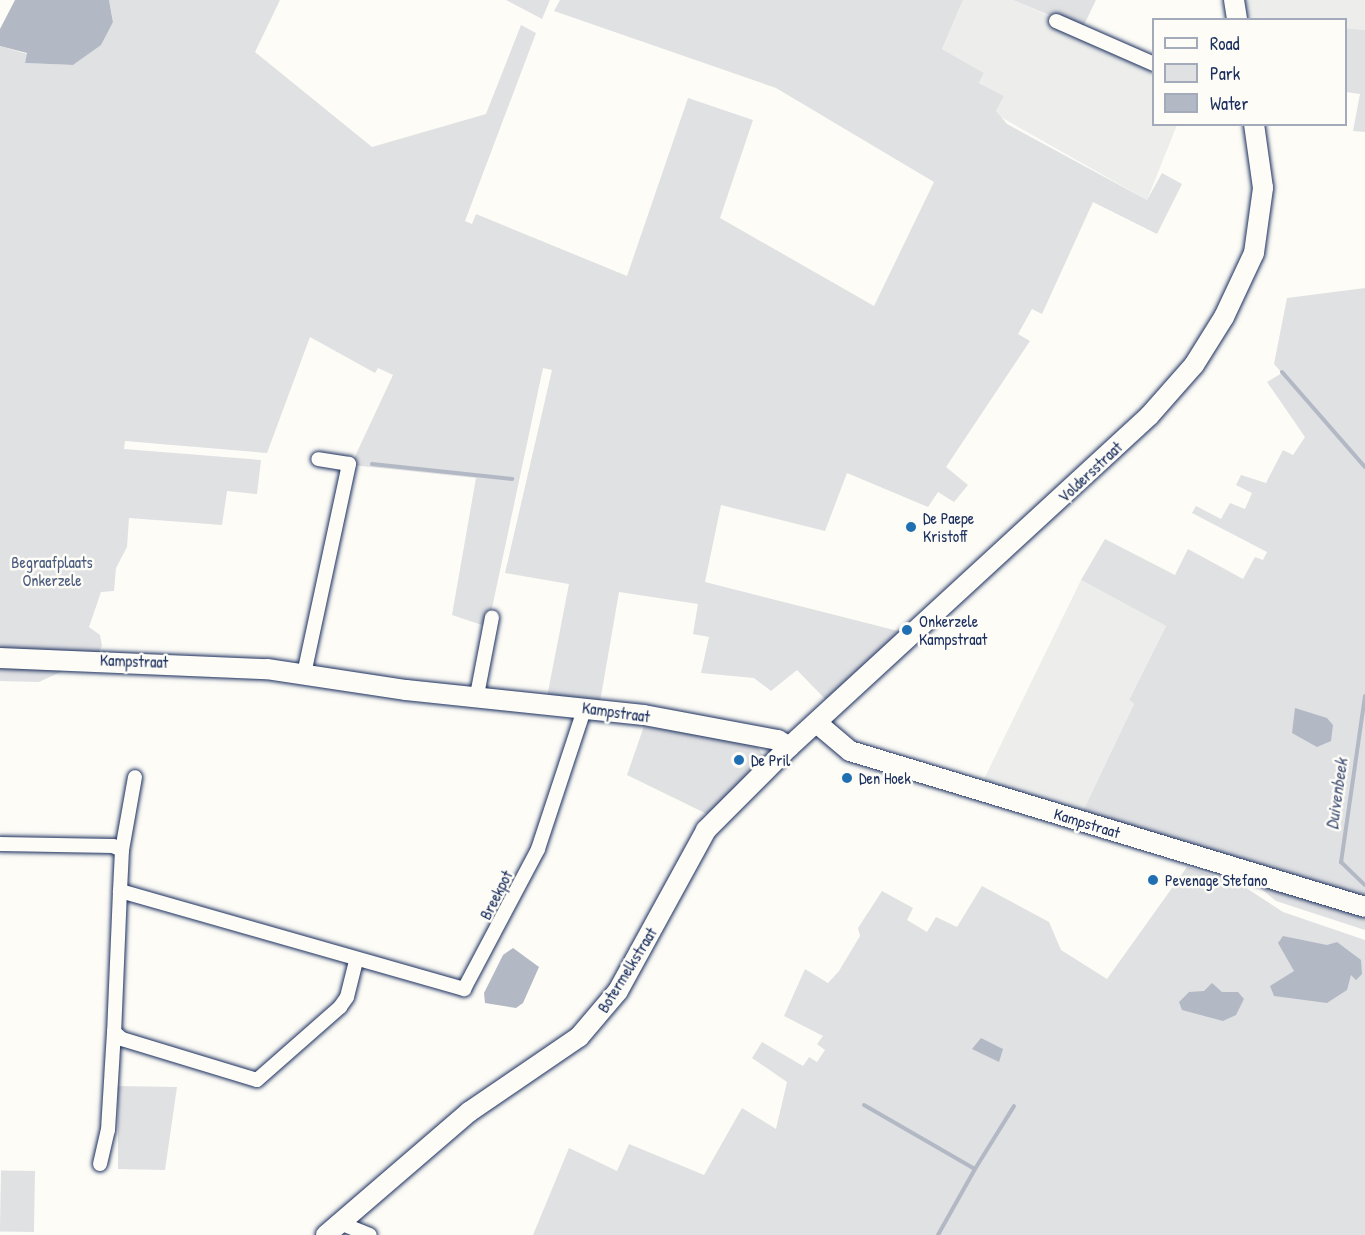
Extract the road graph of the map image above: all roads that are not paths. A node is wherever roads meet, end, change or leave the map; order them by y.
1 (1234, 0) edge
2 (1237, 18) edge
3 (1056, 21) dead end
4 (1152, 63) edge
5 (1254, 126) edge
6 (318, 459) dead end
7 (492, 617) dead end
8 (0, 658) edge
9 (304, 674) junction
10 (477, 695) junction
11 (585, 707) junction
12 (818, 724) junction
13 (789, 747) junction
14 (135, 777) dead end
15 (0, 844) edge
16 (122, 850) junction
17 (120, 891) junction
18 (1365, 907) edge
19 (356, 960) junction
20 (114, 1032) junction
21 (100, 1164) dead end
22 (333, 1229) edge
23 (370, 1235) edge

1 - 2 street
3 - 4 street
5 - 12 street, Voldersstraat
6 - 9 street
7 - 10 street
8 - 9 street, Kampstraat
9 - 10 street, Kampstraat
10 - 11 street, Kampstraat
11 - 13 street, Kampstraat
11 - 19 street, Breekpot
12 - 13 street, Voldersstraat
12 - 18 street, Kampstraat
13 - 22 street, Botermelkstraat
14 - 16 street
15 - 16 street
16 - 17 street
17 - 19 street, Breekpot
17 - 20 street
19 - 20 street
20 - 21 street
22 - 23 street, Botermelkstraat

